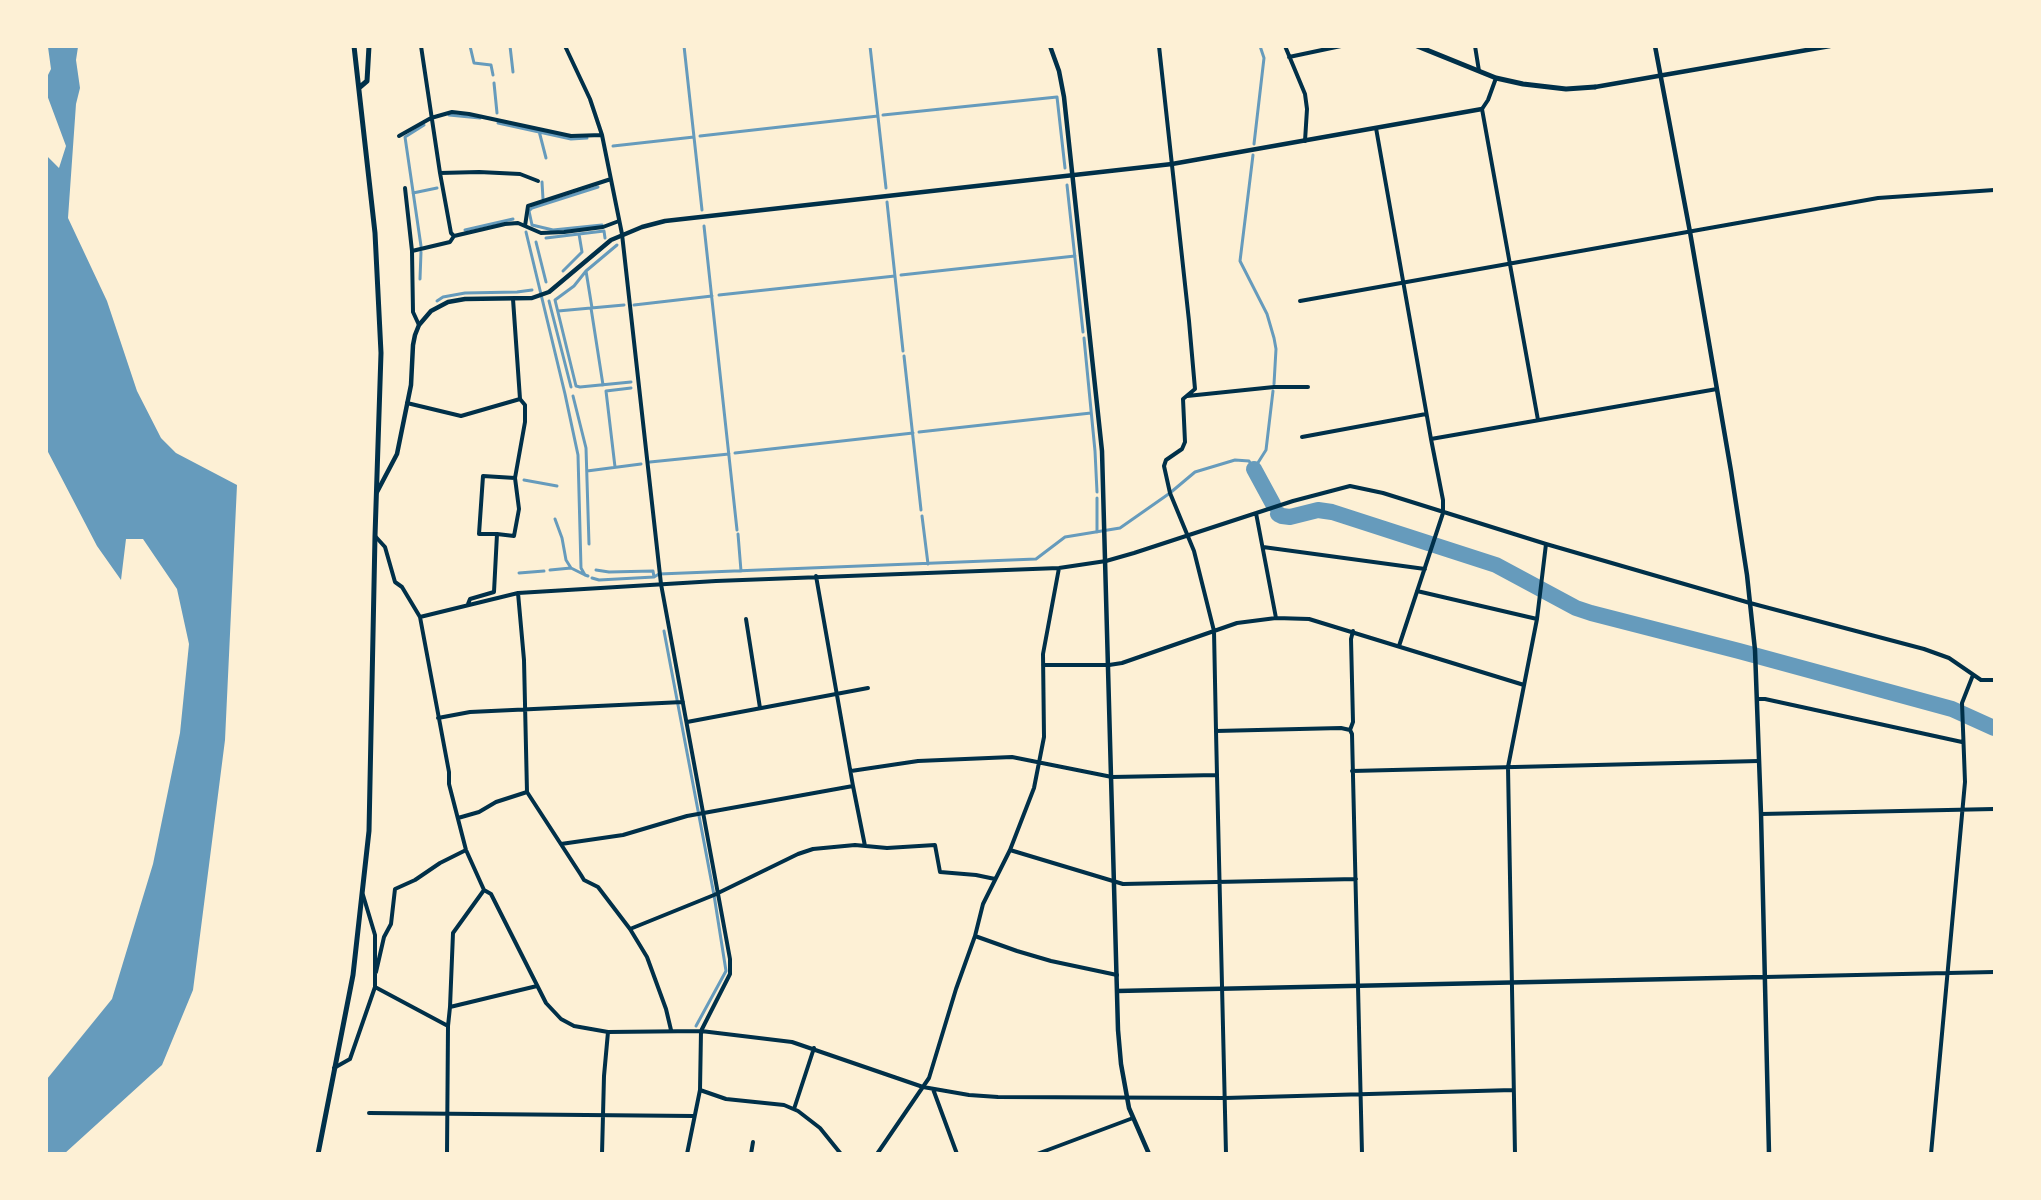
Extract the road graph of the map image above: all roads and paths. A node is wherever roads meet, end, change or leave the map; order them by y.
1 (354, 46) edge
2 (369, 46) edge
3 (421, 46) edge
4 (565, 46) edge
5 (1050, 46) edge
6 (1159, 46) edge
7 (1286, 46) edge
8 (1341, 46) edge
9 (1418, 46) edge
10 (1475, 46) edge
11 (1655, 46) edge
12 (1830, 46) edge
13 (1289, 57) junction
14 (1479, 71) junction
15 (1660, 77) junction
16 (1496, 78) junction
17 (360, 87) junction
18 (1595, 87) joint
19 (1482, 109) junction
20 (431, 118) junction
21 (1376, 128) junction
22 (602, 135) junction
23 (399, 136) dead end
24 (1305, 141) junction
25 (1172, 164) junction
26 (440, 174) junction
27 (1072, 176) junction
28 (610, 179) junction
29 (538, 181) dead end
30 (405, 188) dead end
31 (1995, 190) edge
32 (619, 221) junction
33 (525, 226) junction
34 (1690, 232) junction
35 (622, 234) junction
36 (454, 236) junction
37 (412, 251) junction
38 (1511, 264) junction
39 (1404, 283) junction
40 (513, 299) junction
41 (1300, 301) dead end
42 (419, 325) junction
43 (1308, 387) dead end
44 (1717, 389) junction
45 (1187, 396) junction
46 (520, 399) junction
47 (407, 403) junction
48 (1426, 414) junction
49 (1538, 420) junction
50 (1302, 437) dead end
51 (1431, 439) junction
52 (515, 478) junction
53 (377, 492) junction
54 (1257, 513) junction
55 (1443, 513) junction
56 (497, 534) junction
57 (1189, 535) junction
58 (375, 536) junction
59 (1546, 544) junction
60 (1263, 547) junction
61 (1106, 561) junction
62 (1059, 568) junction
63 (1425, 570) junction
64 (816, 576) junction
65 (661, 584) junction
66 (1417, 591) junction
67 (518, 593) junction
68 (1750, 603) junction
69 (468, 605) junction
70 (420, 617) junction
71 (1276, 618) junction
72 (746, 619) dead end
73 (1537, 619) junction
74 (1214, 631) junction
75 (1353, 631) junction
76 (1399, 646) junction
77 (1043, 665) junction
78 (1109, 665) junction
79 (1973, 675) junction
80 (1995, 680) edge
81 (1524, 685) junction
82 (868, 688) dead end
83 (838, 694) junction
84 (1757, 699) junction
85 (683, 702) junction
86 (760, 708) junction
87 (526, 709) junction
88 (438, 718) junction
89 (687, 722) junction
90 (1350, 730) junction
91 (1216, 731) junction
92 (1962, 742) junction
93 (1039, 762) junction
94 (1760, 762) junction
95 (1508, 767) junction
96 (852, 771) junction
97 (1352, 771) junction
98 (1217, 775) junction
99 (1112, 777) junction
100 (853, 786) junction
101 (527, 792) junction
102 (1995, 809) edge
103 (1962, 810) junction
104 (704, 813) junction
105 (1761, 814) junction
106 (458, 818) junction
107 (561, 844) junction
108 (865, 846) junction
109 (466, 849) junction
110 (1010, 850) junction
111 (995, 879) junction
112 (1356, 879) junction
113 (1114, 881) junction
114 (1219, 882) junction
115 (484, 890) junction
116 (718, 893) junction
117 (363, 894) junction
118 (630, 929) junction
119 (975, 936) junction
120 (1995, 972) edge
121 (1946, 973) junction
122 (1117, 975) junction
123 (374, 976) junction
124 (1765, 977) junction
125 (1512, 982) junction
126 (537, 986) junction
127 (1358, 986) junction
128 (375, 987) junction
129 (1222, 989) junction
130 (1117, 992) junction
131 (450, 1007) junction
132 (448, 1026) junction
133 (671, 1030) junction
134 (701, 1031) junction
135 (608, 1032) junction
136 (814, 1048) junction
137 (334, 1068) junction
138 (923, 1087) junction
139 (933, 1089) junction
140 (700, 1090) junction
141 (1514, 1090) junction
142 (1361, 1094) junction
143 (1225, 1098) junction
144 (1127, 1099) junction
145 (794, 1109) junction
146 (369, 1113) dead end
147 (447, 1114) junction
148 (603, 1115) junction
149 (694, 1116) junction
150 (1133, 1118) junction
151 (753, 1142) dead end
152 (318, 1154) edge
153 (447, 1154) edge
154 (603, 1154) edge
155 (687, 1154) edge
156 (751, 1154) edge
157 (841, 1154) edge
158 (877, 1154) edge
159 (957, 1154) edge
160 (1037, 1154) edge
161 (1149, 1154) edge
162 (1226, 1154) edge
163 (1362, 1154) edge
164 (1515, 1154) edge
165 (1769, 1154) edge
166 (1931, 1154) edge

1 - 17 main road
2 - 17 main road
3 - 20 street
4 - 22 street
5 - 27 street
6 - 25 street
7 - 13 street
8 - 13 street
9 - 14 main road
10 - 14 street
11 - 15 street
12 - 15 street
13 - 24 street
14 - 16 main road
15 - 18 street
15 - 34 street
16 - 18 main road
16 - 19 street
17 - 53 main road
19 - 21 street
19 - 38 street
20 - 22 street
20 - 23 street
20 - 26 street
21 - 24 street
21 - 39 street
22 - 28 street
24 - 25 street
25 - 27 street
25 - 45 street
26 - 29 street
26 - 36 street
27 - 35 street
27 - 61 street
28 - 32 street
28 - 33 street
30 - 37 street
31 - 34 street
32 - 33 street
32 - 35 street
33 - 36 street
34 - 38 street
34 - 44 street
35 - 40 street
35 - 65 street
36 - 37 street
37 - 42 street
38 - 39 street
38 - 49 street
39 - 41 street
39 - 48 street
40 - 42 street
40 - 46 street
42 - 47 street
43 - 45 street
44 - 49 street
44 - 68 street
45 - 57 street
46 - 47 street
46 - 52 street
47 - 53 street
48 - 50 street
48 - 51 street
49 - 51 street
51 - 55 street
52 - 56 street
52 - 56 street
53 - 58 main road
54 - 55 street
54 - 57 street
54 - 60 street
55 - 59 street
55 - 63 street
56 - 69 street
57 - 61 street
57 - 74 street
58 - 70 street
58 - 117 main road
59 - 68 street
59 - 73 street
60 - 63 street
60 - 71 street
61 - 62 street
61 - 78 street
62 - 64 street
62 - 77 street
63 - 66 street
64 - 65 street
64 - 83 street
65 - 67 street
65 - 85 street
66 - 73 street
66 - 76 street
67 - 69 street
67 - 87 street
68 - 79 street
68 - 84 street
69 - 70 street
70 - 88 street
71 - 74 street
71 - 75 street
72 - 86 street
73 - 81 street
74 - 78 street
74 - 91 street
75 - 76 street
75 - 90 street
76 - 81 street
77 - 78 street
77 - 93 street
78 - 99 street
79 - 80 street
79 - 92 street
81 - 95 street
82 - 83 street
83 - 86 street
83 - 96 street
84 - 92 street
84 - 94 street
85 - 87 street
85 - 89 street
86 - 89 street
87 - 88 street
87 - 101 street
88 - 106 street
89 - 104 street
90 - 91 street
90 - 97 street
91 - 98 street
92 - 103 street
93 - 96 street
93 - 99 street
93 - 110 street
94 - 95 street
94 - 105 street
95 - 97 street
95 - 125 street
96 - 100 street
97 - 112 street
98 - 99 street
98 - 114 street
99 - 113 street
100 - 104 street
100 - 108 street
101 - 106 street
101 - 107 street
102 - 103 street
103 - 105 street
103 - 121 street
104 - 107 street
104 - 116 street
105 - 124 street
106 - 109 street
107 - 118 street
108 - 111 street
108 - 116 street
109 - 115 street
109 - 123 street
110 - 111 street
110 - 113 street
111 - 119 street
112 - 114 street
112 - 127 street
113 - 114 street
113 - 122 street
114 - 129 street
115 - 126 street
115 - 131 street
116 - 118 street
116 - 134 street
117 - 123 street
117 - 137 main road
118 - 133 street
119 - 122 street
119 - 138 street
120 - 121 street
121 - 124 street
121 - 166 street
122 - 130 street
123 - 128 street
124 - 125 street
124 - 165 street
125 - 127 street
125 - 141 street
126 - 131 street
126 - 135 street
127 - 129 street
127 - 142 street
128 - 132 street
128 - 137 street
129 - 130 street
129 - 143 street
130 - 144 street
131 - 132 street
132 - 147 street
133 - 134 street
133 - 135 street
134 - 136 street
134 - 140 street
135 - 148 street
136 - 138 street
136 - 145 street
137 - 152 main road
138 - 139 street
138 - 158 street
139 - 144 street
139 - 159 street
140 - 145 street
140 - 149 street
141 - 142 street
141 - 164 street
142 - 143 street
142 - 163 street
143 - 144 street
143 - 162 street
144 - 150 street
145 - 157 street
146 - 147 street
147 - 148 street
147 - 153 street
148 - 149 street
148 - 154 street
149 - 155 street
150 - 160 street
150 - 161 street
151 - 156 street

